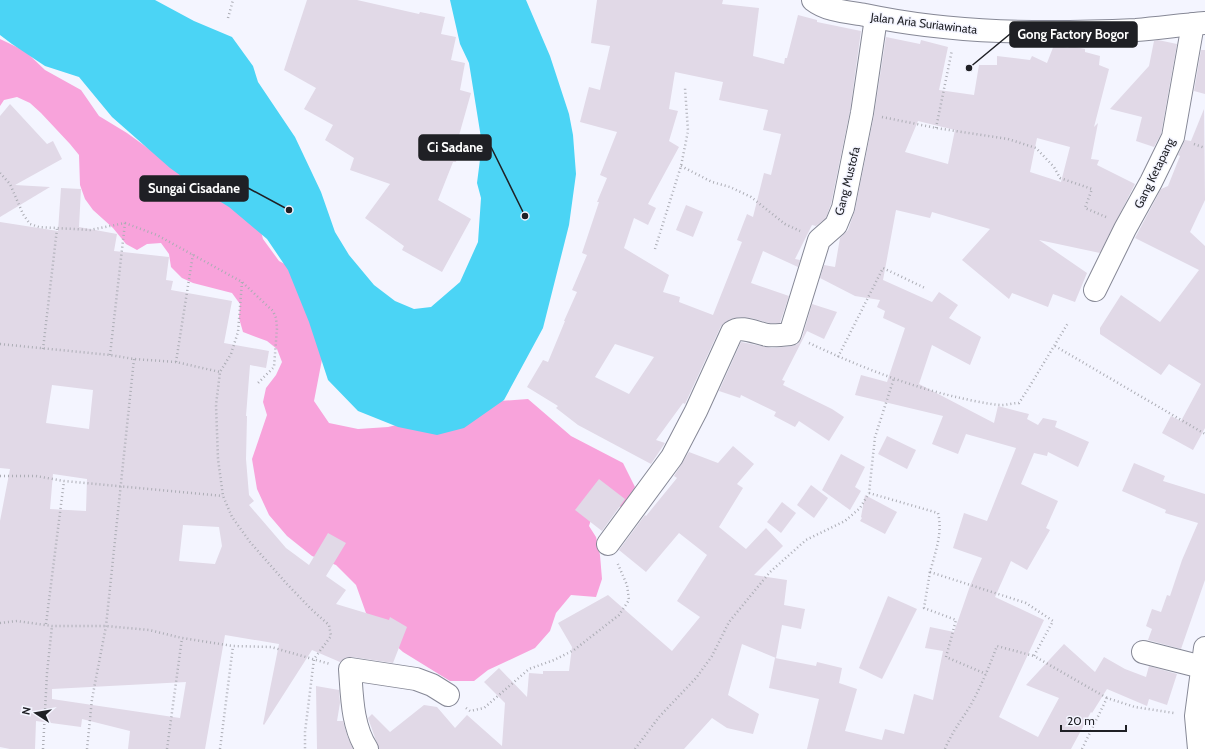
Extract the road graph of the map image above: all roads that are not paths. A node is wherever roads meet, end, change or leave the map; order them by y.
1 (813, 0) edge
2 (876, 18) junction
3 (1199, 23) edge
4 (1095, 290) dead end
5 (608, 544) road end
6 (1143, 652) dead end
7 (1204, 654) edge
8 (448, 695) road end
9 (1201, 744) edge
10 (367, 749) edge

1 - 2 main road, Jalan Aria Suriawinata
2 - 3 main road, Jalan Aria Suriawinata
2 - 5 main road, Gang Mustofa
3 - 4 main road, Gang Ketapang
6 - 7 main road
7 - 9 main road
8 - 10 main road

